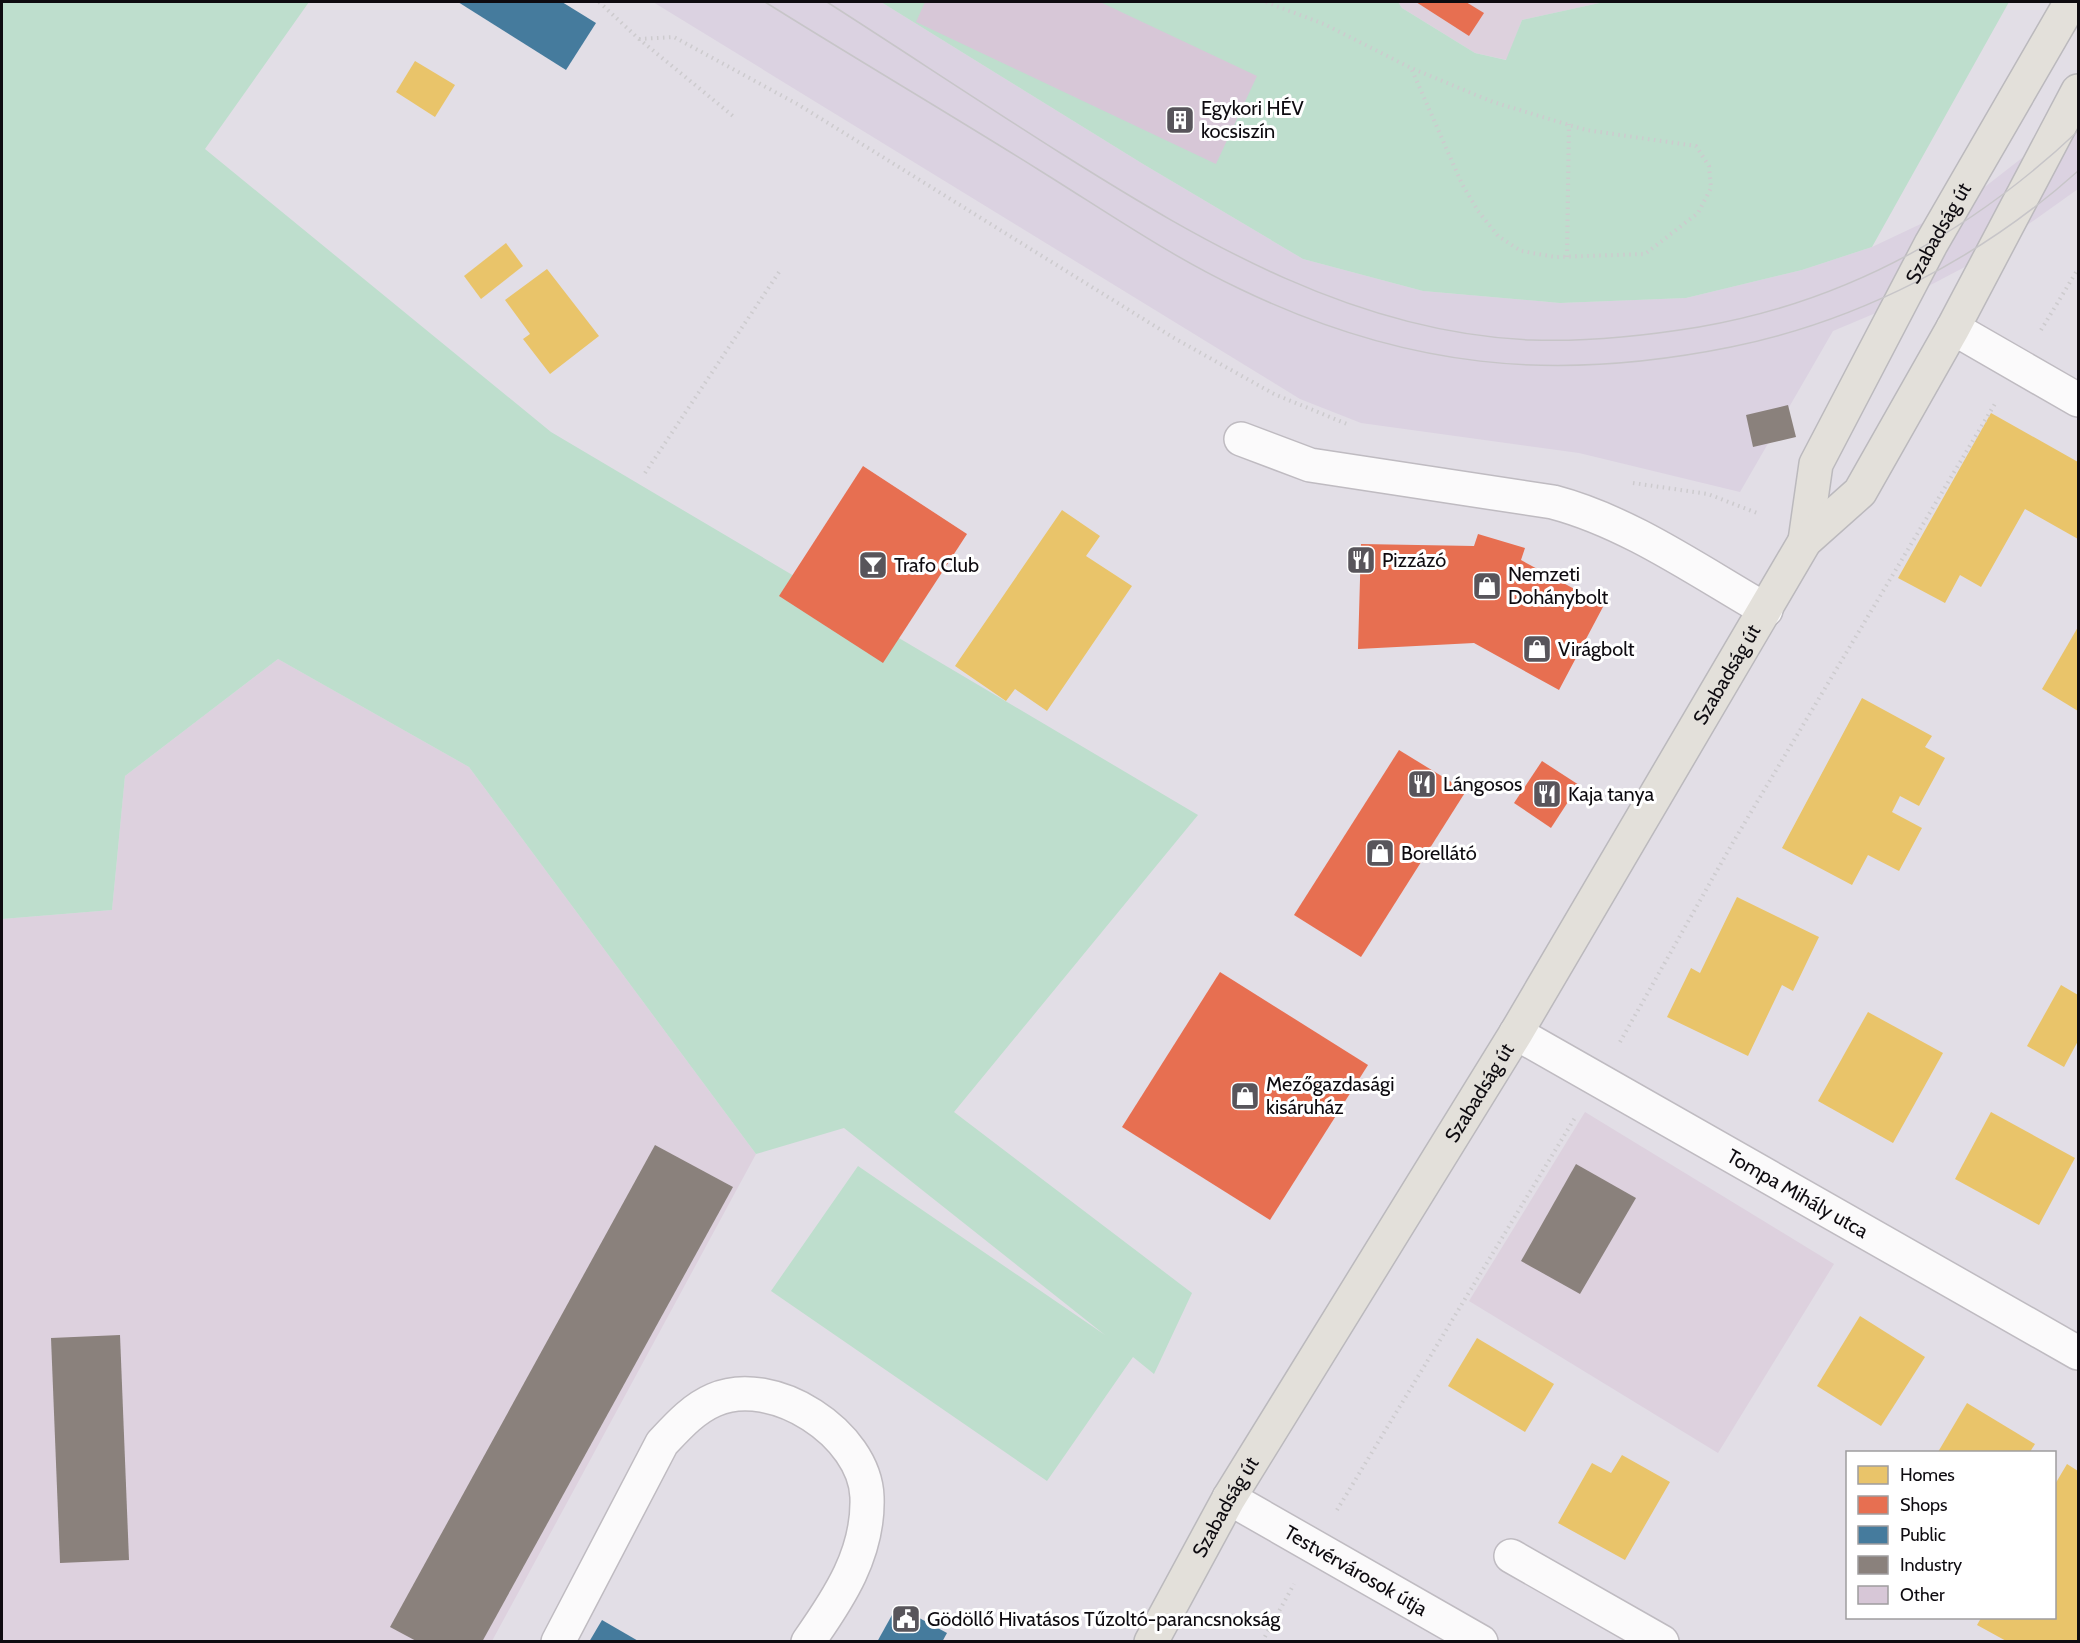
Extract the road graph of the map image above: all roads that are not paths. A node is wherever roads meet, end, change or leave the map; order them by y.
1 (2071, 2) edge
2 (2079, 91) edge
3 (1953, 328) junction
4 (2079, 400) edge
5 (1241, 439) dead end
6 (1805, 541) junction
7 (1766, 610) junction
8 (1516, 1033) junction
9 (2079, 1353) edge
10 (1229, 1498) junction
11 (1511, 1556) dead end
12 (558, 1641) edge
13 (808, 1641) edge
14 (1151, 1641) edge
15 (1481, 1641) edge
16 (1662, 1641) edge

1 - 6 main road, Szabadság út
2 - 3 main road, Szabadság út
3 - 4 street
3 - 6 main road, Szabadság út
5 - 7 street
6 - 7 main road, Szabadság út
7 - 8 main road, Szabadság út
8 - 9 street, Tompa Mihály utca
8 - 10 main road, Szabadság út
10 - 14 main road, Szabadság út
10 - 15 street, Testvérvárosok útja
11 - 16 street
12 - 13 street

